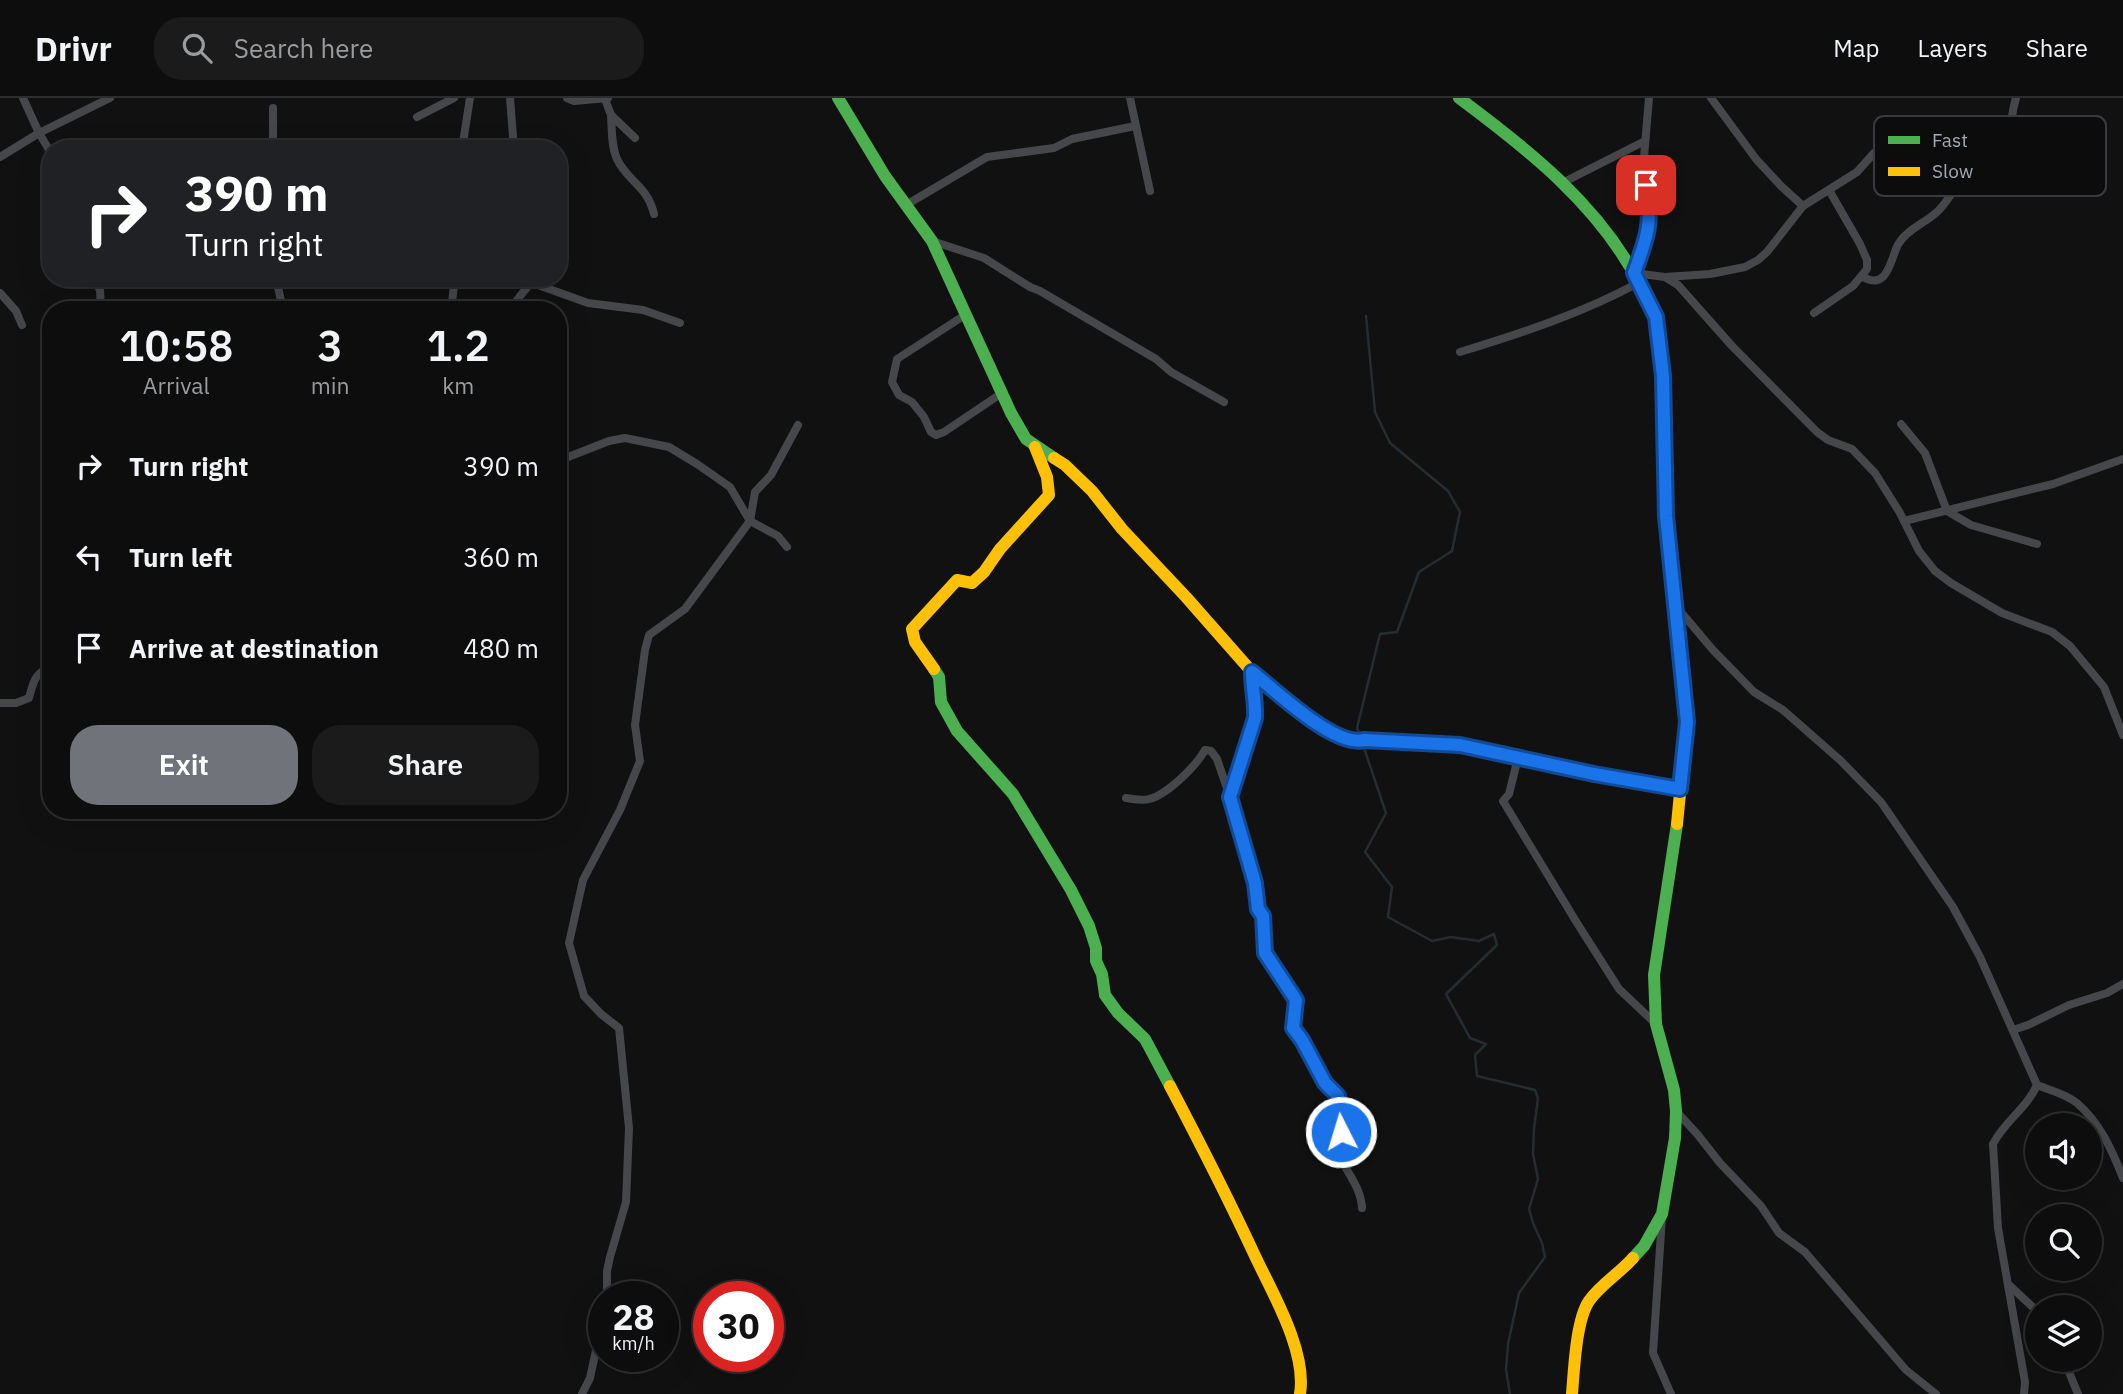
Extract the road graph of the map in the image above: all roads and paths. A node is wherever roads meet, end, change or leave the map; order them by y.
1 (23, 98) edge
2 (110, 98) edge
3 (454, 98) edge
4 (470, 98) edge
5 (510, 98) edge
6 (567, 98) edge
7 (606, 98) edge
8 (838, 98) edge
9 (1130, 98) edge
10 (1459, 98) edge
11 (1648, 98) edge
12 (1711, 98) edge
13 (2016, 98) edge
14 (273, 108) dead end
15 (611, 115) junction
16 (2011, 116) edge
17 (417, 117) dead end
18 (1135, 126) junction
19 (39, 133) junction
20 (635, 138) dead end
21 (43, 140) edge
22 (273, 140) edge
23 (463, 140) edge
24 (513, 140) edge
25 (1646, 141) junction
26 (1874, 153) dead end
27 (0, 157) edge
28 (1562, 183) junction
29 (1829, 190) junction
30 (1150, 191) dead end
31 (1950, 196) edge
32 (906, 205) junction
33 (1803, 206) junction
34 (654, 214) dead end
35 (932, 241) junction
36 (1863, 276) junction
37 (1665, 277) junction
38 (1636, 278) junction
39 (544, 287) edge
40 (0, 293) edge
41 (1814, 313) dead end
42 (965, 316) junction
43 (680, 323) dead end
44 (22, 324) dead end
45 (1460, 352) dead end
46 (1002, 393) junction
47 (1224, 402) dead end
48 (1901, 424) dead end
49 (798, 425) dead end
50 (1034, 447) junction
51 (567, 457) edge
52 (2123, 459) edge
53 (1947, 512) junction
54 (750, 521) junction
55 (1904, 521) junction
56 (2037, 544) dead end
57 (787, 547) dead end
58 (1675, 605) junction
59 (42, 671) edge
60 (1252, 672) junction
61 (0, 703) edge
62 (2123, 735) edge
63 (1518, 758) junction
64 (1680, 789) junction
65 (1230, 797) junction
66 (1126, 799) dead end
67 (2123, 984) edge
68 (1656, 1024) junction
69 (2013, 1030) junction
70 (2037, 1085) junction
71 (1676, 1111) junction
72 (2123, 1178) edge
73 (1362, 1208) dead end
74 (1662, 1214) junction
75 (607, 1281) edge
76 (2008, 1284) junction
77 (2025, 1300) edge
78 (591, 1372) edge
79 (2069, 1372) edge
80 (582, 1394) edge
81 (1300, 1394) edge
82 (1573, 1394) edge
83 (1671, 1394) edge
84 (1936, 1394) edge
85 (2024, 1394) edge
86 (2078, 1394) edge

1 - 19 street
2 - 19 street
3 - 17 street
4 - 23 street
5 - 24 street
6 - 7 street
7 - 15 street
8 - 32 street
9 - 18 street
10 - 28 street
11 - 25 street
12 - 33 street
13 - 16 street
14 - 22 street
15 - 20 street
15 - 34 street
18 - 30 street
18 - 32 street
19 - 21 street
19 - 27 street
25 - 28 street
25 - 38 street
26 - 29 street
28 - 38 street
29 - 33 street
29 - 36 street
31 - 36 street
32 - 35 street
33 - 37 street
35 - 42 street
35 - 47 street
36 - 41 street
37 - 38 street
37 - 55 street
38 - 45 street
38 - 58 street
39 - 43 street
40 - 44 street
42 - 46 street
42 - 46 street
46 - 50 street
48 - 53 street
49 - 54 street
50 - 60 street
50 - 81 street
51 - 54 street
52 - 53 street
53 - 55 street
53 - 56 street
54 - 57 street
54 - 75 street
55 - 62 street
58 - 64 street
58 - 69 street
59 - 61 street
60 - 63 street
60 - 65 street
63 - 64 street
63 - 68 street
64 - 68 street
65 - 66 street
65 - 73 street
67 - 69 street
68 - 71 street
69 - 70 street
70 - 72 street
70 - 76 street
71 - 74 street
71 - 84 street
74 - 82 street
74 - 83 street
76 - 77 street
76 - 85 street
78 - 80 street
79 - 86 street

